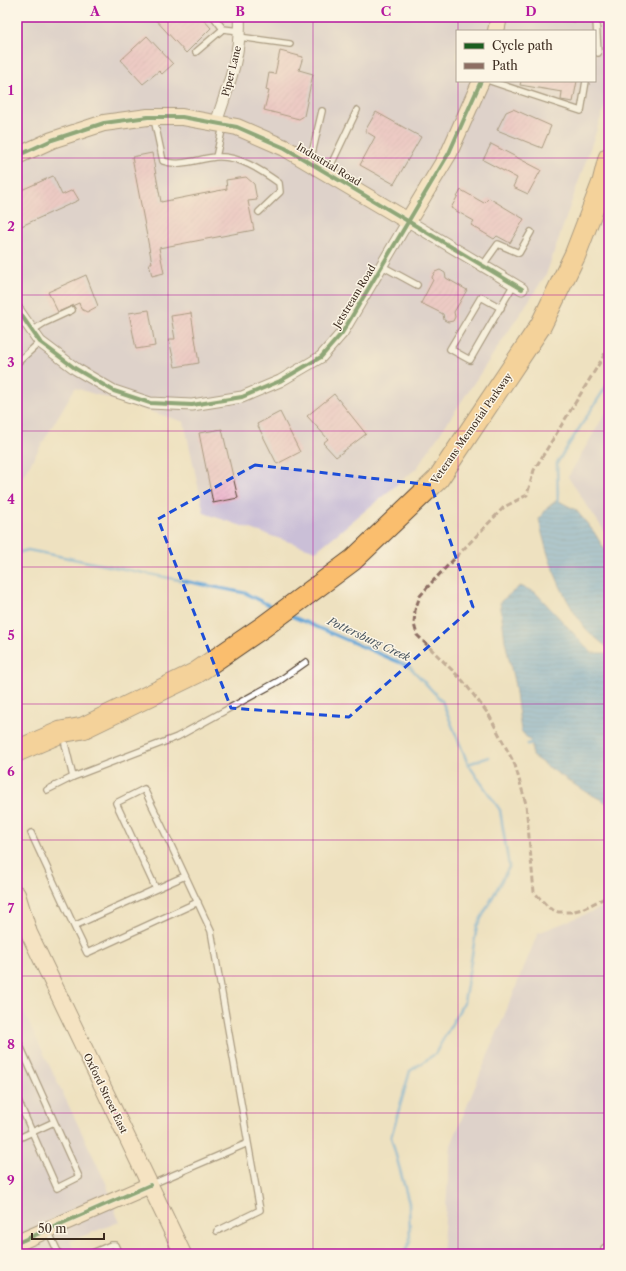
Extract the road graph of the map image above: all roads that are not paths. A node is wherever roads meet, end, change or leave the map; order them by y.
1 (214, 17) edge
2 (239, 17) edge
3 (499, 17) edge
4 (559, 17) edge
5 (223, 29) junction
6 (496, 30) edge
7 (240, 34) junction
8 (290, 44) dead end
9 (196, 52) dead end
10 (598, 52) dead end
11 (481, 82) edge
12 (493, 82) edge
13 (586, 82) edge
14 (357, 110) dead end
15 (322, 111) dead end
16 (154, 117) junction
17 (220, 124) junction
18 (17, 156) edge
19 (216, 157) junction
20 (609, 158) edge
21 (310, 163) junction
22 (327, 173) junction
23 (260, 212) dead end
24 (408, 221) junction
25 (531, 232) dead end
26 (483, 265) junction
27 (382, 266) junction
28 (417, 285) dead end
29 (518, 286) joint
30 (17, 308) edge
31 (501, 308) junction
32 (72, 310) dead end
33 (32, 331) junction
34 (40, 342) junction
35 (17, 363) edge
36 (306, 662) dead end
37 (83, 728) junction
38 (65, 744) junction
39 (17, 751) edge
40 (17, 766) edge
41 (73, 777) junction
42 (47, 790) dead end
43 (31, 833) dead end
44 (185, 876) junction
45 (156, 889) junction
46 (17, 894) edge
47 (198, 902) junction
48 (17, 918) edge
49 (74, 926) junction
50 (29, 933) junction
51 (17, 1039) edge
52 (17, 1098) edge
53 (54, 1122) junction
54 (32, 1132) junction
55 (17, 1139) edge
56 (248, 1143) junction
57 (150, 1185) junction
58 (47, 1229) junction
59 (217, 1231) dead end
60 (17, 1243) edge
61 (609, 1246) edge
62 (59, 1254) edge
63 (90, 1254) edge
64 (119, 1254) edge
65 (183, 1254) edge
66 (604, 1254) edge

1 - 5 lane
2 - 7 street, Piper Lane
3 - 6 street
4 - 10 lane
5 - 7 lane
5 - 9 lane
7 - 8 lane
7 - 17 street, Piper Lane
11 - 24 street, Jetstream Road
12 - 13 lane
14 - 22 lane
15 - 21 lane
16 - 17 street, Industrial Road
16 - 18 street, Industrial Road
16 - 19 lane
17 - 19 lane
17 - 21 street, Industrial Road
19 - 23 lane
20 - 37 highway, Veterans Memorial Parkway
21 - 22 street, Industrial Road
22 - 24 street, Industrial Road
24 - 26 street, Industrial Road
24 - 27 street, Jetstream Road
25 - 26 lane
26 - 29 street, Industrial Road
27 - 28 lane
27 - 34 street, Jetstream Road
29 - 31 lane
30 - 33 street, Jetstream Road
31 - 31 lane
32 - 33 lane
33 - 34 street, Jetstream Road
34 - 35 lane
36 - 41 lane
37 - 38 highway, Veterans Memorial Parkway
37 - 39 highway, Veterans Memorial Parkway
38 - 40 highway, Veterans Memorial Parkway
38 - 41 lane
41 - 42 lane
43 - 49 lane
44 - 45 lane
44 - 45 lane
44 - 47 lane
45 - 49 lane
46 - 50 street, Oxford Street East
47 - 49 lane
47 - 56 lane
48 - 50 street, Oxford Street East
50 - 57 street, Oxford Street East
51 - 53 lane
52 - 54 lane
53 - 54 lane
53 - 54 lane
54 - 55 lane
56 - 57 lane
56 - 59 lane
57 - 58 street
57 - 65 street, Oxford Street East
58 - 60 street
58 - 62 lane
61 - 66 lane
63 - 64 lane

